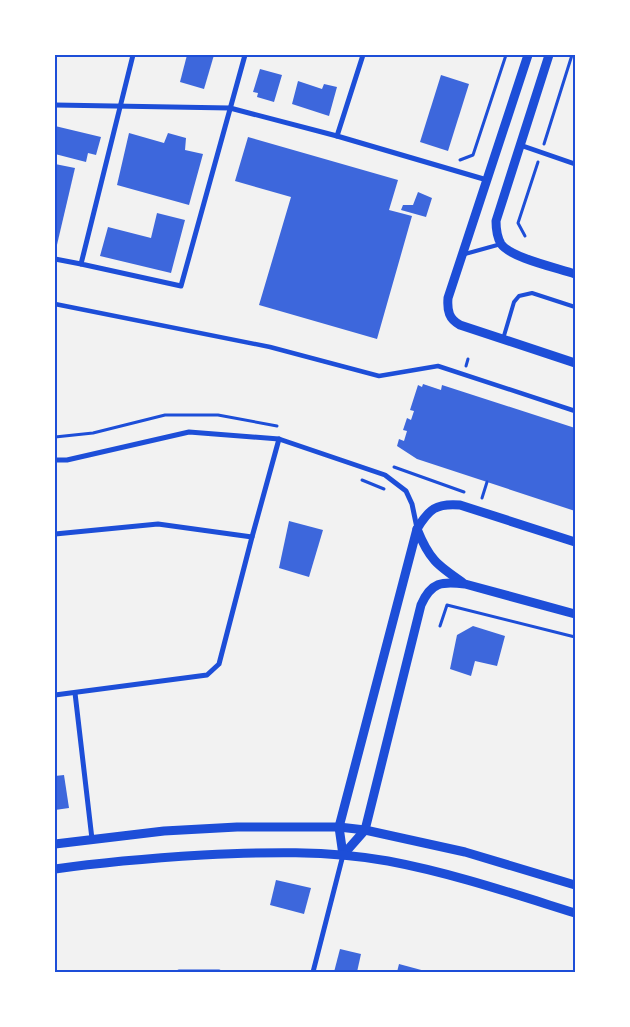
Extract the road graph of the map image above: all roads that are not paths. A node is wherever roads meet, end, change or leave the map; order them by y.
1 (133, 55) edge
2 (245, 55) edge
3 (363, 55) edge
4 (528, 55) edge
5 (549, 55) edge
6 (55, 105) edge
7 (121, 106) junction
8 (230, 108) junction
9 (337, 136) junction
10 (520, 145) junction
11 (575, 164) edge
12 (487, 180) junction
13 (502, 244) junction
14 (462, 254) junction
15 (55, 258) edge
16 (81, 264) junction
17 (575, 274) edge
18 (55, 304) edge
19 (575, 307) edge
20 (503, 339) junction
21 (575, 363) edge
22 (575, 411) edge
23 (279, 439) junction
24 (55, 460) edge
25 (417, 529) junction
26 (55, 534) edge
27 (252, 537) junction
28 (575, 542) edge
29 (465, 584) junction
30 (575, 614) edge
31 (75, 693) junction
32 (55, 695) edge
33 (339, 827) junction
34 (365, 830) junction
35 (92, 839) junction
36 (55, 844) edge
37 (343, 855) junction
38 (55, 869) edge
39 (575, 885) edge
40 (575, 913) edge
41 (179, 972) edge
42 (219, 972) edge
43 (313, 972) edge

1 - 7 street
2 - 8 street
3 - 9 street
4 - 12 street
5 - 10 street
6 - 7 street
7 - 8 street
7 - 16 street
8 - 9 street
8 - 16 street
9 - 12 street
10 - 11 street
10 - 13 street
12 - 14 street
13 - 14 lane
13 - 17 street
14 - 20 street
15 - 16 street
18 - 22 street
19 - 20 lane
20 - 21 street
23 - 24 street
23 - 25 street
23 - 27 street
25 - 28 street
25 - 29 street
25 - 33 street
26 - 27 street
27 - 31 street
29 - 30 street
29 - 34 street
31 - 32 street
31 - 35 street
33 - 34 street
33 - 35 street
33 - 37 street
34 - 37 street
34 - 39 street
35 - 36 street
37 - 38 street
37 - 40 street
37 - 43 street
41 - 42 street

